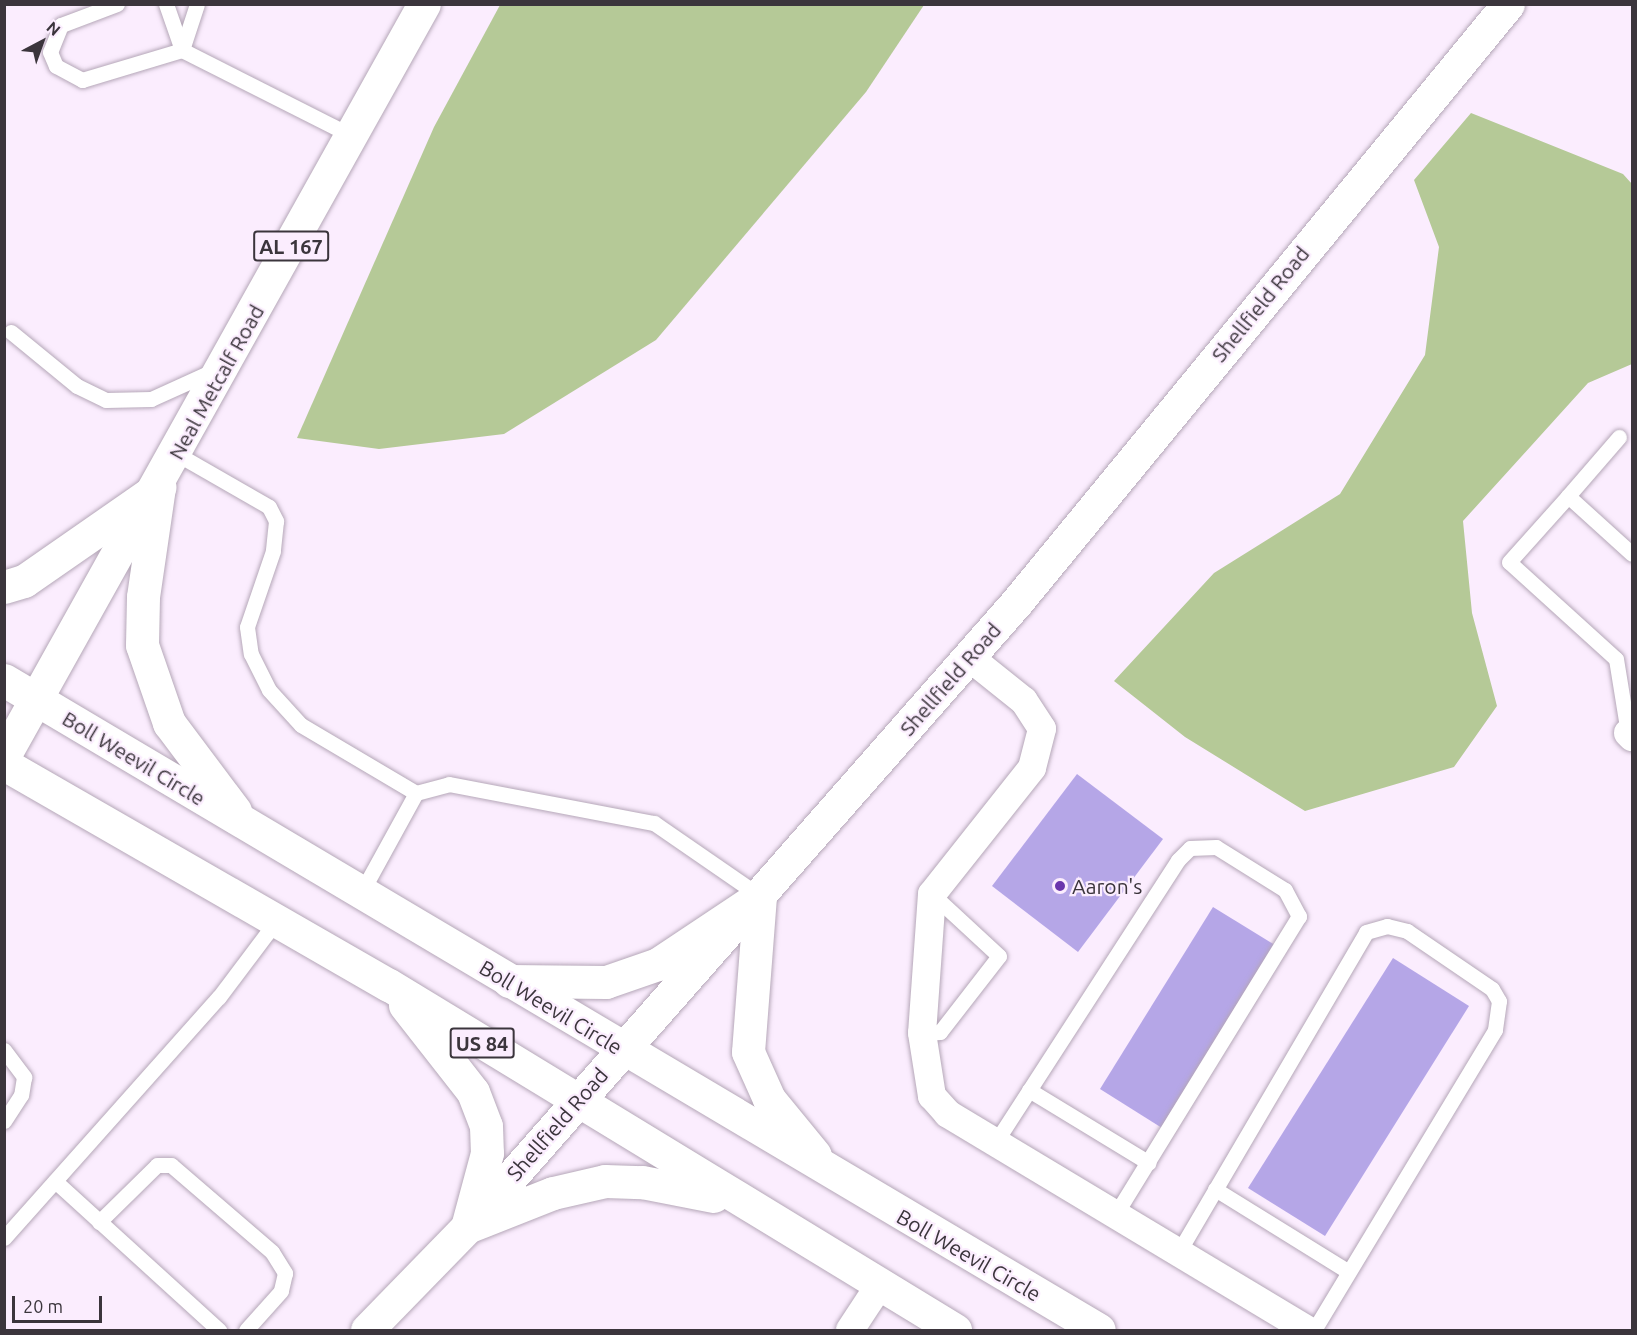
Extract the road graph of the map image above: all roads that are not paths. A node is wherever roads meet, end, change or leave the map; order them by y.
1 (117, 4) edge
2 (166, 4) edge
3 (197, 4) edge
4 (424, 4) edge
5 (1508, 4) edge
6 (182, 50) junction
7 (352, 136) junction
8 (7, 334) edge
9 (226, 364) junction
10 (1619, 436) dead end
11 (177, 454) junction
12 (159, 488) junction
13 (1568, 496) junction
14 (1632, 555) edge
15 (4, 586) edge
16 (969, 657) junction
17 (4, 680) edge
18 (39, 700) junction
19 (1630, 735) edge
20 (4, 756) edge
21 (4, 764) edge
22 (416, 793) junction
23 (246, 825) junction
24 (361, 893) junction
25 (932, 894) junction
26 (760, 896) junction
27 (277, 920) junction
28 (506, 981) junction
29 (389, 985) junction
30 (922, 1033) junction
31 (622, 1049) junction
32 (4, 1050) edge
33 (1029, 1090) junction
34 (575, 1102) junction
35 (4, 1121) edge
36 (995, 1143) junction
37 (1149, 1163) junction
38 (831, 1174) junction
39 (55, 1181) junction
40 (1215, 1189) junction
41 (736, 1201) junction
42 (1115, 1215) junction
43 (99, 1222) junction
44 (467, 1227) junction
45 (4, 1238) edge
46 (1178, 1253) junction
47 (1347, 1271) junction
48 (879, 1286) junction
49 (215, 1329) edge
50 (246, 1330) edge
51 (367, 1330) edge
52 (850, 1330) edge
53 (955, 1330) edge
54 (1099, 1330) edge
55 (1307, 1330) edge
56 (1314, 1330) edge

1 - 6 lane
2 - 6 lane
3 - 6 lane
4 - 7 main road, Neal Metcalf Road / AL 167
5 - 16 main road, Shellfield Road
6 - 7 lane
7 - 9 main road, Neal Metcalf Road / AL 167
8 - 9 lane
9 - 11 main road, Neal Metcalf Road / AL 167
10 - 13 lane
11 - 12 main road, Neal Metcalf Road / AL 167
11 - 22 lane
12 - 15 main road
12 - 18 main road, Neal Metcalf Road / AL 167
12 - 23 main road, AL 167
13 - 14 lane
13 - 19 lane
16 - 25 street
16 - 26 main road, Shellfield Road
17 - 18 main road, Boll Weevil Circle
18 - 20 main road, Neal Metcalf Road / AL 167
18 - 23 main road, Boll Weevil Circle
21 - 27 main road, US 84
22 - 24 lane
22 - 26 lane
23 - 24 main road, Boll Weevil Circle
24 - 28 main road, Boll Weevil Circle
25 - 30 street
25 - 30 lane
26 - 28 main road
26 - 31 main road, Shellfield Road
26 - 38 main road
27 - 29 main road, US 84
27 - 39 lane
28 - 31 main road, Boll Weevil Circle
29 - 34 main road, US 84
29 - 44 main road
30 - 36 street
31 - 34 main road, Shellfield Road
31 - 38 main road, Boll Weevil Circle
32 - 35 lane
33 - 36 lane
33 - 37 lane
33 - 37 lane
34 - 41 main road, US 84
34 - 44 main road, Shellfield Road
36 - 42 street
37 - 42 lane
38 - 54 main road, Boll Weevil Circle
39 - 43 lane
39 - 45 lane
40 - 46 lane
40 - 47 lane
40 - 47 lane
41 - 44 main road
41 - 48 main road, US 84
42 - 46 street
43 - 49 lane
43 - 50 lane
44 - 51 main road, Shellfield Road
46 - 55 street
47 - 56 lane
48 - 52 street
48 - 53 main road, US 84

